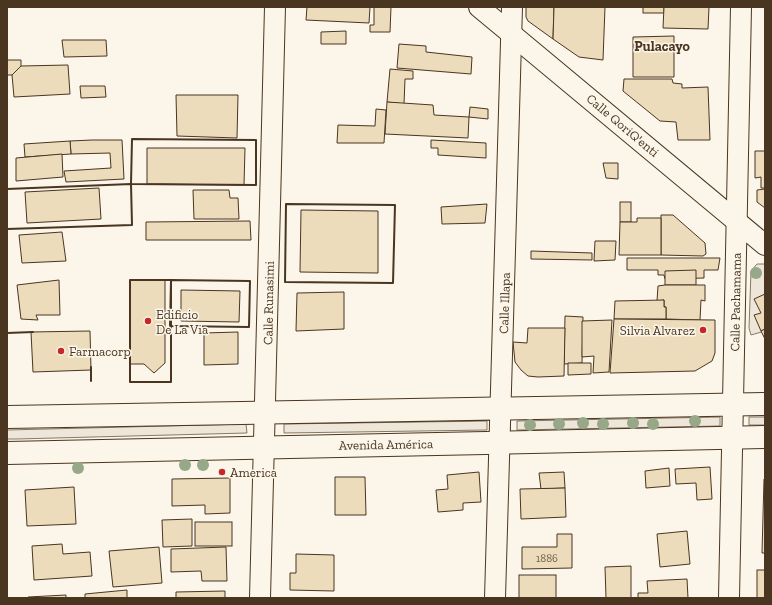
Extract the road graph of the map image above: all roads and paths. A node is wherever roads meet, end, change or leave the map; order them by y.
1 (275, 7) edge
2 (479, 7) edge
3 (512, 7) edge
4 (741, 7) edge
5 (511, 32) junction
6 (736, 219) junction
7 (765, 244) edge
8 (765, 404) edge
9 (734, 405) junction
10 (501, 409) junction
11 (265, 411) junction
12 (7, 417) edge
13 (765, 437) edge
14 (733, 438) junction
15 (499, 442) junction
16 (264, 447) junction
17 (7, 453) edge
18 (260, 598) edge
19 (495, 598) edge
20 (729, 598) edge

1 - 11 street, Calle Runasimi
2 - 5 street, Calle QoriQ'enti
3 - 5 street, Calle Illapa
4 - 6 street, Calle Pachamama
5 - 6 street, Calle QoriQ'enti
5 - 10 street, Calle Illapa
6 - 7 street, Calle QoriQ'enti
6 - 9 street, Calle Pachamama
8 - 9 main road
9 - 10 main road
9 - 14 street, Calle Pachamama
10 - 11 main road
10 - 15 street, Calle Illapa
11 - 12 main road
11 - 16 street, Calle Runasimi
13 - 14 main road, Avenida América
14 - 15 main road, Avenida América
14 - 20 street, Calle Pachamama
15 - 16 main road, Avenida América
15 - 19 street, Calle Illapa
16 - 17 main road, Avenida América
16 - 18 street, Calle Runasimi

